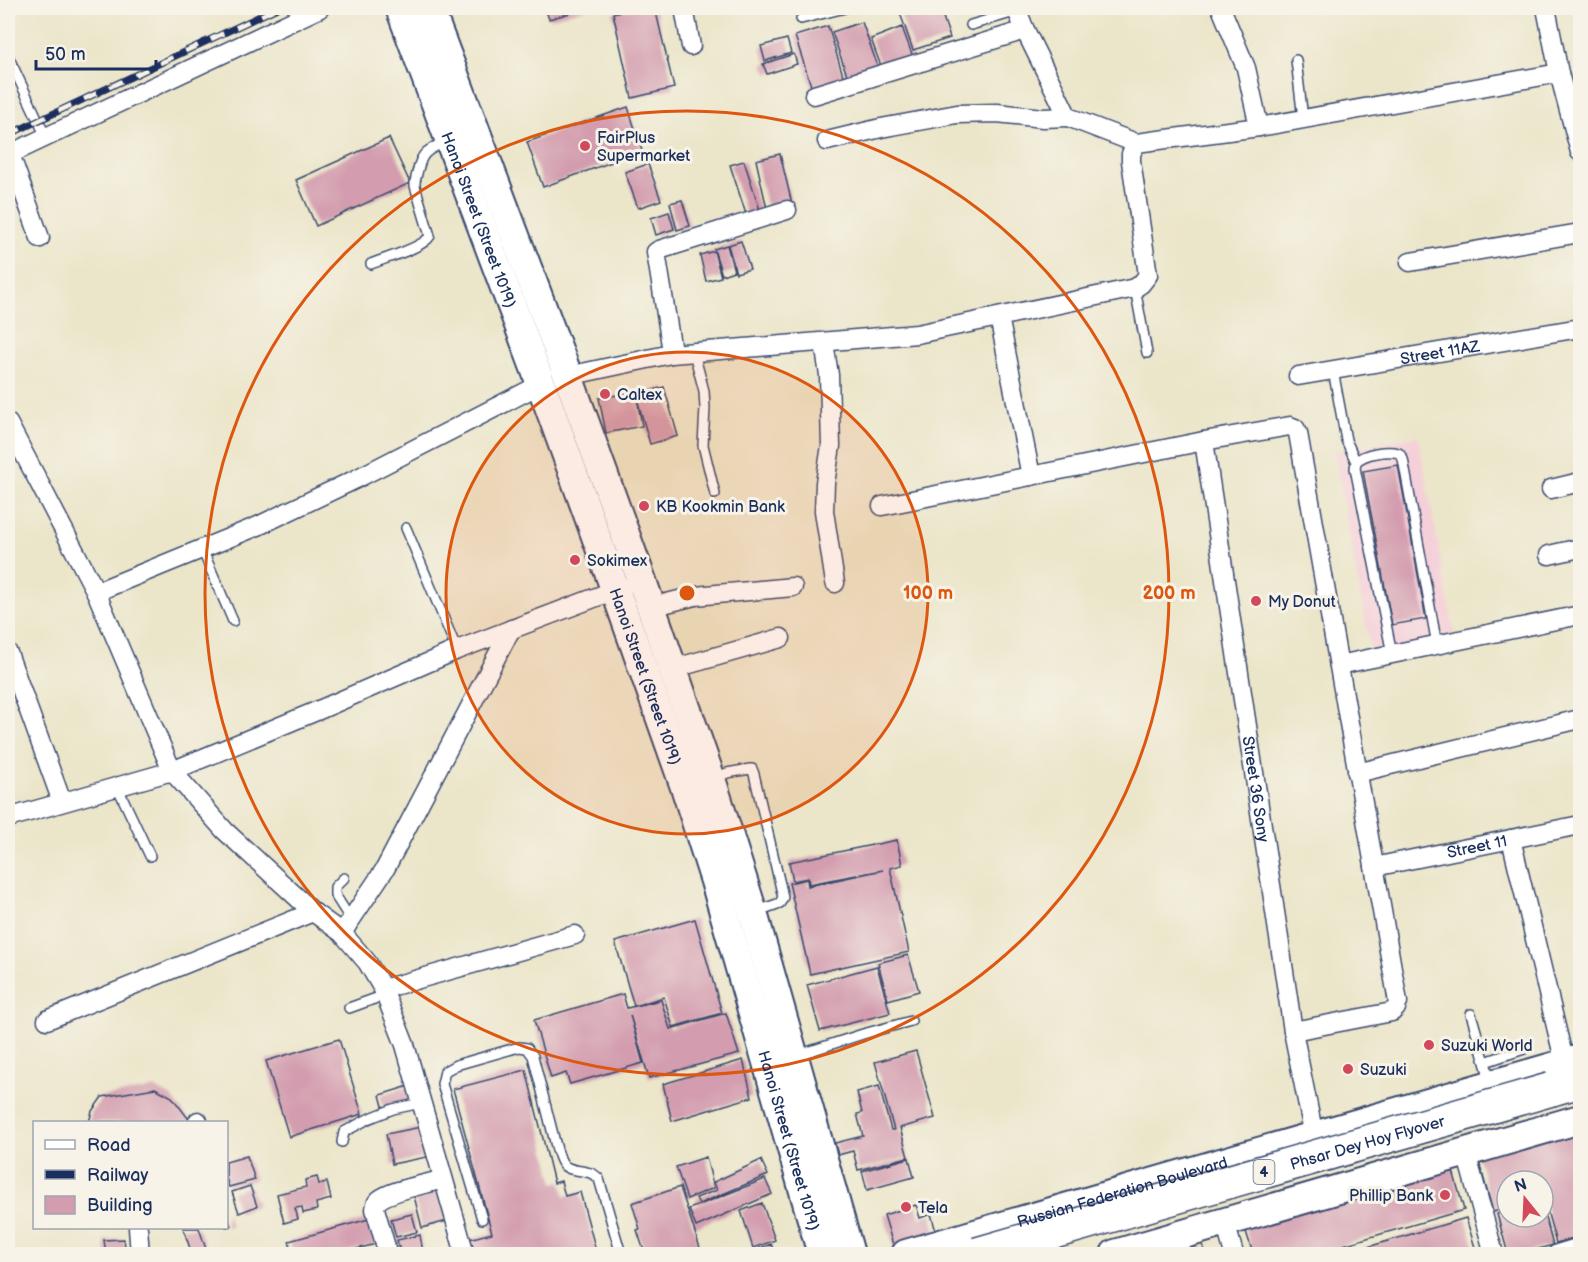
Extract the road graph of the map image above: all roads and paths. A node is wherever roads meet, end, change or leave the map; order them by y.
1 (320, 8) edge
2 (400, 8) edge
3 (429, 8) edge
4 (684, 8) edge
5 (845, 8) edge
6 (1221, 8) edge
7 (1546, 8) edge
8 (1017, 9) edge
9 (801, 20) dead end
10 (971, 25) dead end
11 (1025, 30) junction
12 (691, 46) dead end
13 (8, 56) edge
14 (1296, 60) dead end
15 (1559, 73) junction
16 (814, 95) dead end
17 (1068, 117) junction
18 (1303, 119) junction
19 (1259, 128) junction
20 (46, 137) junction
21 (449, 140) junction
22 (827, 141) dead end
23 (1136, 143) junction
24 (1581, 152) edge
25 (9, 155) edge
26 (788, 210) dead end
27 (1581, 233) edge
28 (40, 238) dead end
29 (1410, 262) dead end
30 (371, 264) dead end
31 (1135, 288) junction
32 (999, 317) junction
33 (1581, 328) edge
34 (824, 342) junction
35 (694, 353) junction
36 (1148, 353) dead end
37 (671, 354) junction
38 (1333, 370) junction
39 (568, 376) junction
40 (1298, 376) dead end
41 (541, 384) junction
42 (8, 423) edge
43 (1204, 441) junction
44 (1356, 462) junction
45 (1031, 476) junction
46 (1581, 482) edge
47 (1551, 489) dead end
48 (715, 494) dead end
49 (882, 506) dead end
50 (406, 528) dead end
51 (1581, 548) edge
52 (202, 549) junction
53 (1549, 555) dead end
54 (835, 583) dead end
55 (794, 587) dead end
56 (96, 592) junction
57 (636, 592) junction
58 (1581, 615) edge
59 (233, 621) dead end
60 (511, 629) junction
61 (781, 638) dead end
62 (1437, 645) junction
63 (457, 650) junction
64 (8, 653) edge
65 (1392, 654) junction
66 (1339, 665) junction
67 (672, 669) junction
68 (14, 692) edge
69 (1581, 719) edge
70 (172, 771) junction
71 (1357, 773) junction
72 (711, 779) junction
73 (117, 786) junction
74 (62, 802) junction
75 (8, 818) edge
76 (1581, 825) edge
77 (1511, 839) junction
78 (150, 856) dead end
79 (1374, 867) junction
80 (344, 878) dead end
81 (313, 912) junction
82 (753, 913) junction
83 (346, 927) junction
84 (575, 935) dead end
85 (384, 992) junction
86 (349, 1008) dead end
87 (1471, 1014) dead end
88 (47, 1020) dead end
89 (911, 1022) dead end
90 (1293, 1031) junction
91 (1524, 1049) dead end
92 (793, 1056) junction
93 (1488, 1074) junction
94 (1571, 1088) edge
95 (422, 1103) junction
96 (1314, 1136) junction
97 (342, 1142) dead end
98 (1466, 1153) junction
99 (1187, 1174) junction
100 (443, 1179) junction
101 (482, 1218) dead end
102 (1213, 1226) junction
103 (138, 1229) edge
104 (1581, 1247) edge
105 (140, 1254) edge
106 (388, 1254) edge
107 (465, 1254) edge
108 (621, 1254) edge
109 (822, 1254) edge
110 (850, 1254) edge
111 (906, 1254) edge
112 (977, 1254) edge
113 (1045, 1254) edge
114 (1115, 1254) edge
115 (1234, 1254) edge
116 (1494, 1254) edge
117 (1557, 1254) edge

1 - 20 street
2 - 21 main road, Hanoi Street (Street 1019)
3 - 39 main road, Hanoi Street (Street 1019)
4 - 12 street
5 - 9 lane
6 - 19 street
7 - 15 street
8 - 10 lane
8 - 11 street
11 - 16 street
11 - 17 street
13 - 20 lane
14 - 18 lane
15 - 18 street
15 - 24 street
17 - 22 street
17 - 23 street
18 - 19 street
19 - 23 street
20 - 25 street
21 - 30 lane
21 - 41 main road, Hanoi Street (Street 1019)
23 - 31 street
25 - 28 street
26 - 37 street
27 - 29 street
31 - 32 street
31 - 36 lane
32 - 34 street
32 - 45 street
33 - 38 street, Street 11AZ
34 - 35 street
34 - 54 street
35 - 37 street
35 - 48 lane
37 - 39 street
38 - 40 street, Street 11AZ
38 - 44 lane
39 - 57 main road, Hanoi Street (Street 1019)
41 - 52 street
41 - 57 main road, Hanoi Street (Street 1019)
42 - 56 street
43 - 45 street
43 - 66 street
43 - 90 street, Street 36 Sony
44 - 62 lane
44 - 65 lane
45 - 49 street
46 - 47 street
50 - 63 lane
51 - 53 street
52 - 56 street
52 - 59 lane
55 - 57 street
56 - 70 street
57 - 60 street
57 - 67 main road, Hanoi Street (Street 1019)
57 - 109 main road, Hanoi Street (Street 1019)
58 - 62 street
60 - 63 street
60 - 83 street
61 - 67 street
62 - 65 street
63 - 70 street
64 - 68 street
65 - 66 street
66 - 71 street
67 - 72 main road, Hanoi Street (Street 1019)
68 - 74 street
69 - 71 street
70 - 73 street
70 - 81 street
71 - 79 street
72 - 82 main road, Hanoi Street (Street 1019)
72 - 82 lane
73 - 74 street
73 - 78 lane
74 - 75 street
76 - 77 street, Street 11
77 - 79 street, Street 11
77 - 94 street
79 - 90 street
80 - 83 lane
81 - 83 street
81 - 88 street
82 - 92 main road, Hanoi Street (Street 1019)
83 - 85 street
84 - 85 street
85 - 86 lane
85 - 95 street
87 - 93 lane
89 - 92 lane
90 - 96 street, Street 36 Sony
91 - 93 lane
92 - 110 main road, Hanoi Street (Street 1019)
93 - 94 main road, Russian Federation Boulevard
93 - 96 main road, Russian Federation Boulevard
94 - 98 main road
94 - 112 highway, Phsar Dey Hoy Flyover / 4, bridge
94 - 113 highway, Phsar Dey Hoy Flyover / 4
95 - 97 lane
95 - 100 street
96 - 99 main road, Russian Federation Boulevard
98 - 102 main road
98 - 116 street
99 - 102 main road
99 - 111 main road, Russian Federation Boulevard
100 - 106 street
100 - 107 street
101 - 108 lane
102 - 114 main road
102 - 115 street
103 - 105 street
104 - 117 street

